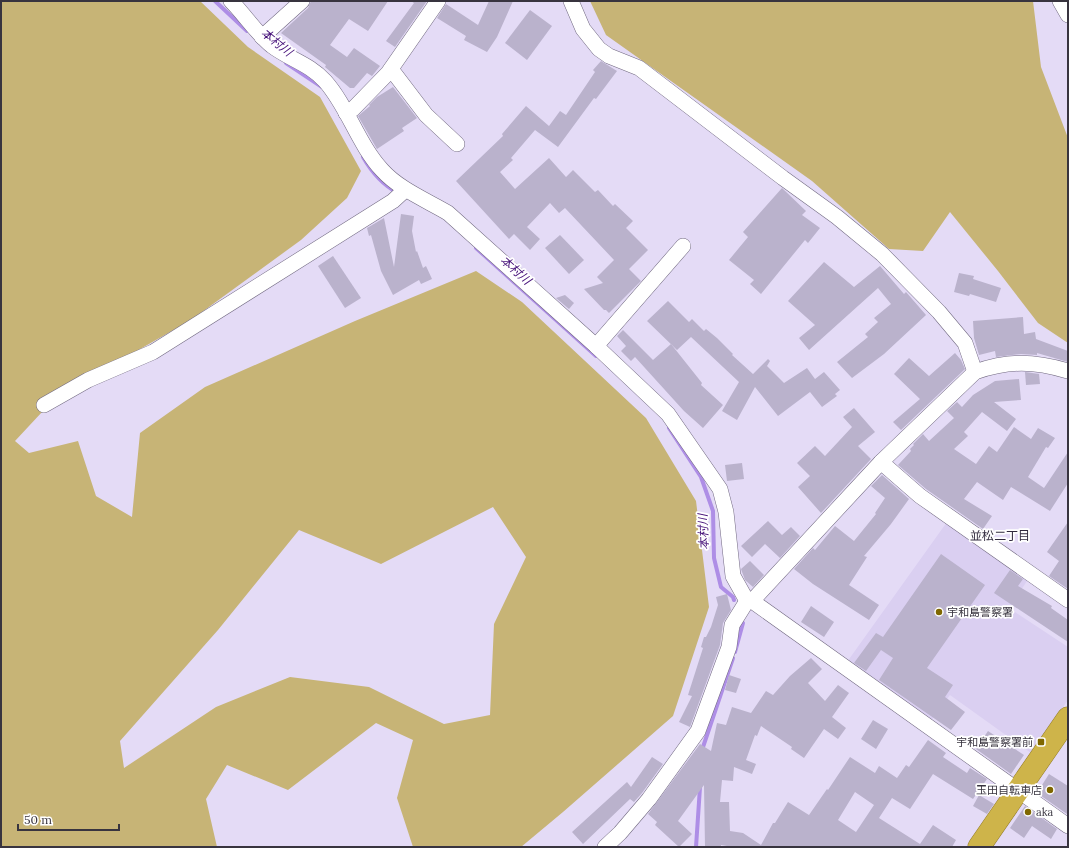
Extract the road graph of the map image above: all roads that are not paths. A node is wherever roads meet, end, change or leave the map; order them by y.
1 (231, 1) edge
2 (302, 1) edge
3 (438, 1) edge
4 (571, 1) edge
5 (1060, 1) edge
6 (1068, 15) edge
7 (262, 37) junction
8 (391, 69) junction
9 (346, 113) junction
10 (457, 144) dead end
11 (401, 194) junction
12 (683, 246) dead end
13 (596, 346) junction
14 (1068, 371) edge
15 (975, 372) junction
16 (44, 404) dead end
17 (881, 462) junction
18 (1068, 600) edge
19 (750, 601) junction
20 (1068, 718) edge
21 (1018, 792) junction
22 (1068, 826) edge
23 (605, 847) edge
24 (979, 847) edge

1 - 7 street
2 - 7 street
3 - 8 street
4 - 15 street
5 - 6 street
7 - 9 street
8 - 9 street
8 - 10 street
9 - 11 street
11 - 13 street
11 - 16 street
12 - 13 street
13 - 19 street
14 - 15 street
15 - 17 street
17 - 18 street
17 - 19 street
19 - 21 street
19 - 23 street
20 - 21 highway
21 - 22 street
21 - 24 highway

